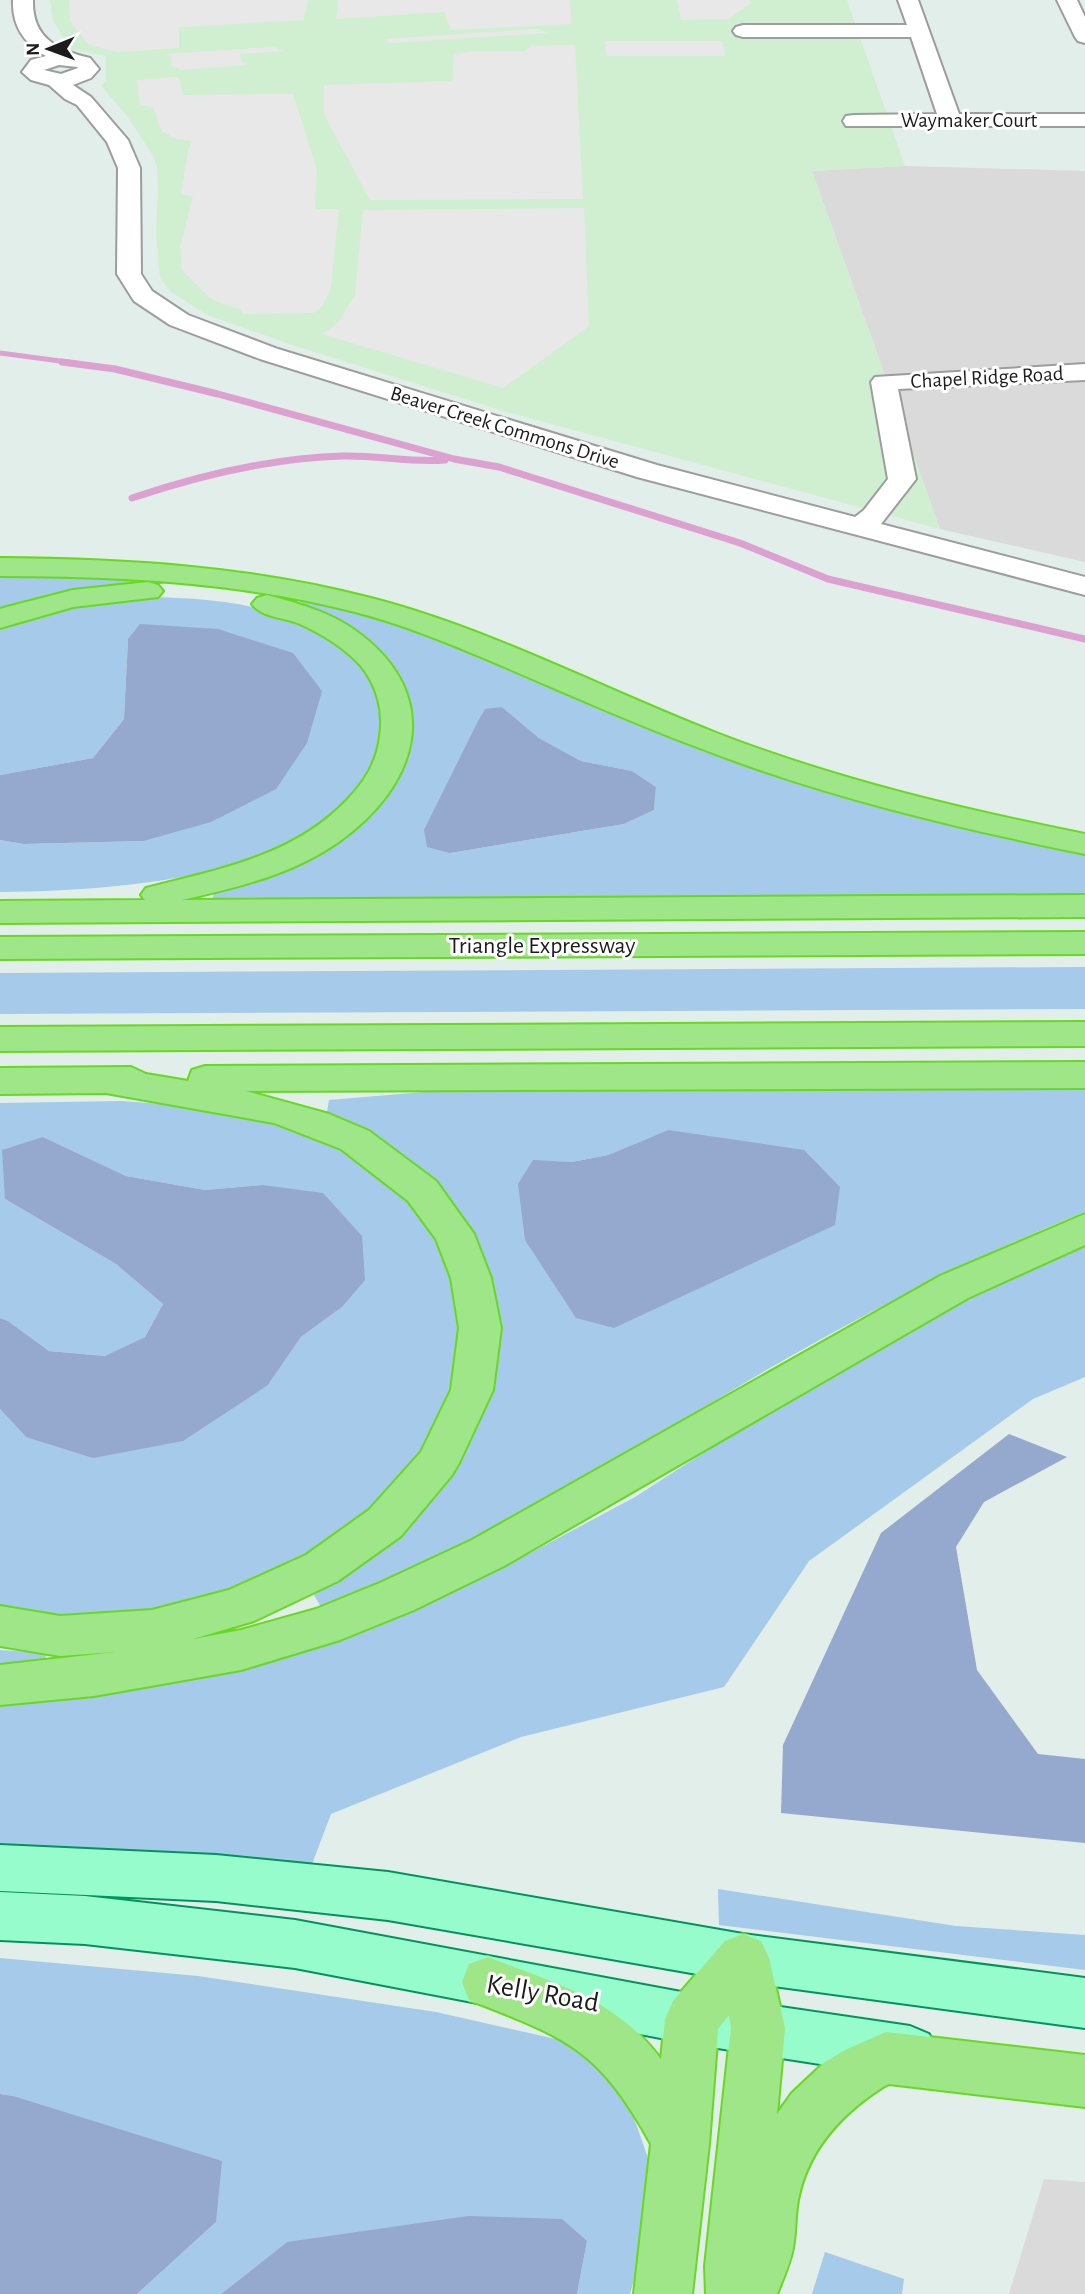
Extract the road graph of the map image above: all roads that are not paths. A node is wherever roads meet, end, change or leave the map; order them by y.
1 (23, 0) edge
2 (908, 0) edge
3 (1075, 7) edge
4 (743, 31) dead end
5 (918, 31) junction
6 (1085, 37) edge
7 (41, 67) junction
8 (9, 73) dead end
9 (83, 75) junction
10 (84, 101) junction
11 (950, 120) junction
12 (1085, 120) edge
13 (854, 121) dead end
14 (1085, 372) edge
15 (860, 527) junction
16 (0, 567) edge
17 (1085, 586) edge
18 (0, 619) edge
19 (1085, 844) edge
20 (1085, 906) edge
21 (0, 912) edge
22 (85, 912) junction
23 (1085, 943) edge
24 (0, 948) edge
25 (1085, 1034) edge
26 (0, 1039) edge
27 (1085, 1075) edge
28 (105, 1080) junction
29 (0, 1081) edge
30 (1085, 1228) edge
31 (0, 1626) edge
32 (0, 1685) edge
33 (0, 1868) edge
34 (0, 1916) edge
35 (743, 1958) junction
36 (488, 1982) junction
37 (1085, 2003) edge
38 (692, 2019) junction
39 (758, 2028) junction
40 (1085, 2080) edge
41 (681, 2144) junction
42 (663, 2294) edge
43 (736, 2294) edge
44 (747, 2294) edge

1 - 7 street, Beaver Creek Commons Drive
2 - 5 street
3 - 6 street
4 - 5 street
5 - 11 street
7 - 8 street
7 - 9 street
7 - 9 street
7 - 10 street, Beaver Creek Commons Drive
9 - 10 street
10 - 15 street, Beaver Creek Commons Drive
11 - 12 street, Waymaker Court
11 - 13 street, Waymaker Court
14 - 15 street, Chapel Ridge Road
15 - 17 street, Beaver Creek Commons Drive
16 - 19 highway
18 - 22 highway
20 - 22 highway
21 - 22 highway
23 - 24 highway, Triangle Expressway
25 - 26 highway
27 - 28 highway
28 - 29 highway
28 - 31 highway
30 - 32 highway
33 - 35 main road
34 - 36 main road, Kelly Road
35 - 37 main road
35 - 38 highway
35 - 39 highway
36 - 38 main road, Kelly Road
36 - 41 highway
38 - 39 main road, Kelly Road
38 - 41 highway
39 - 40 main road, Kelly Road
39 - 43 highway
40 - 44 highway
41 - 42 highway

